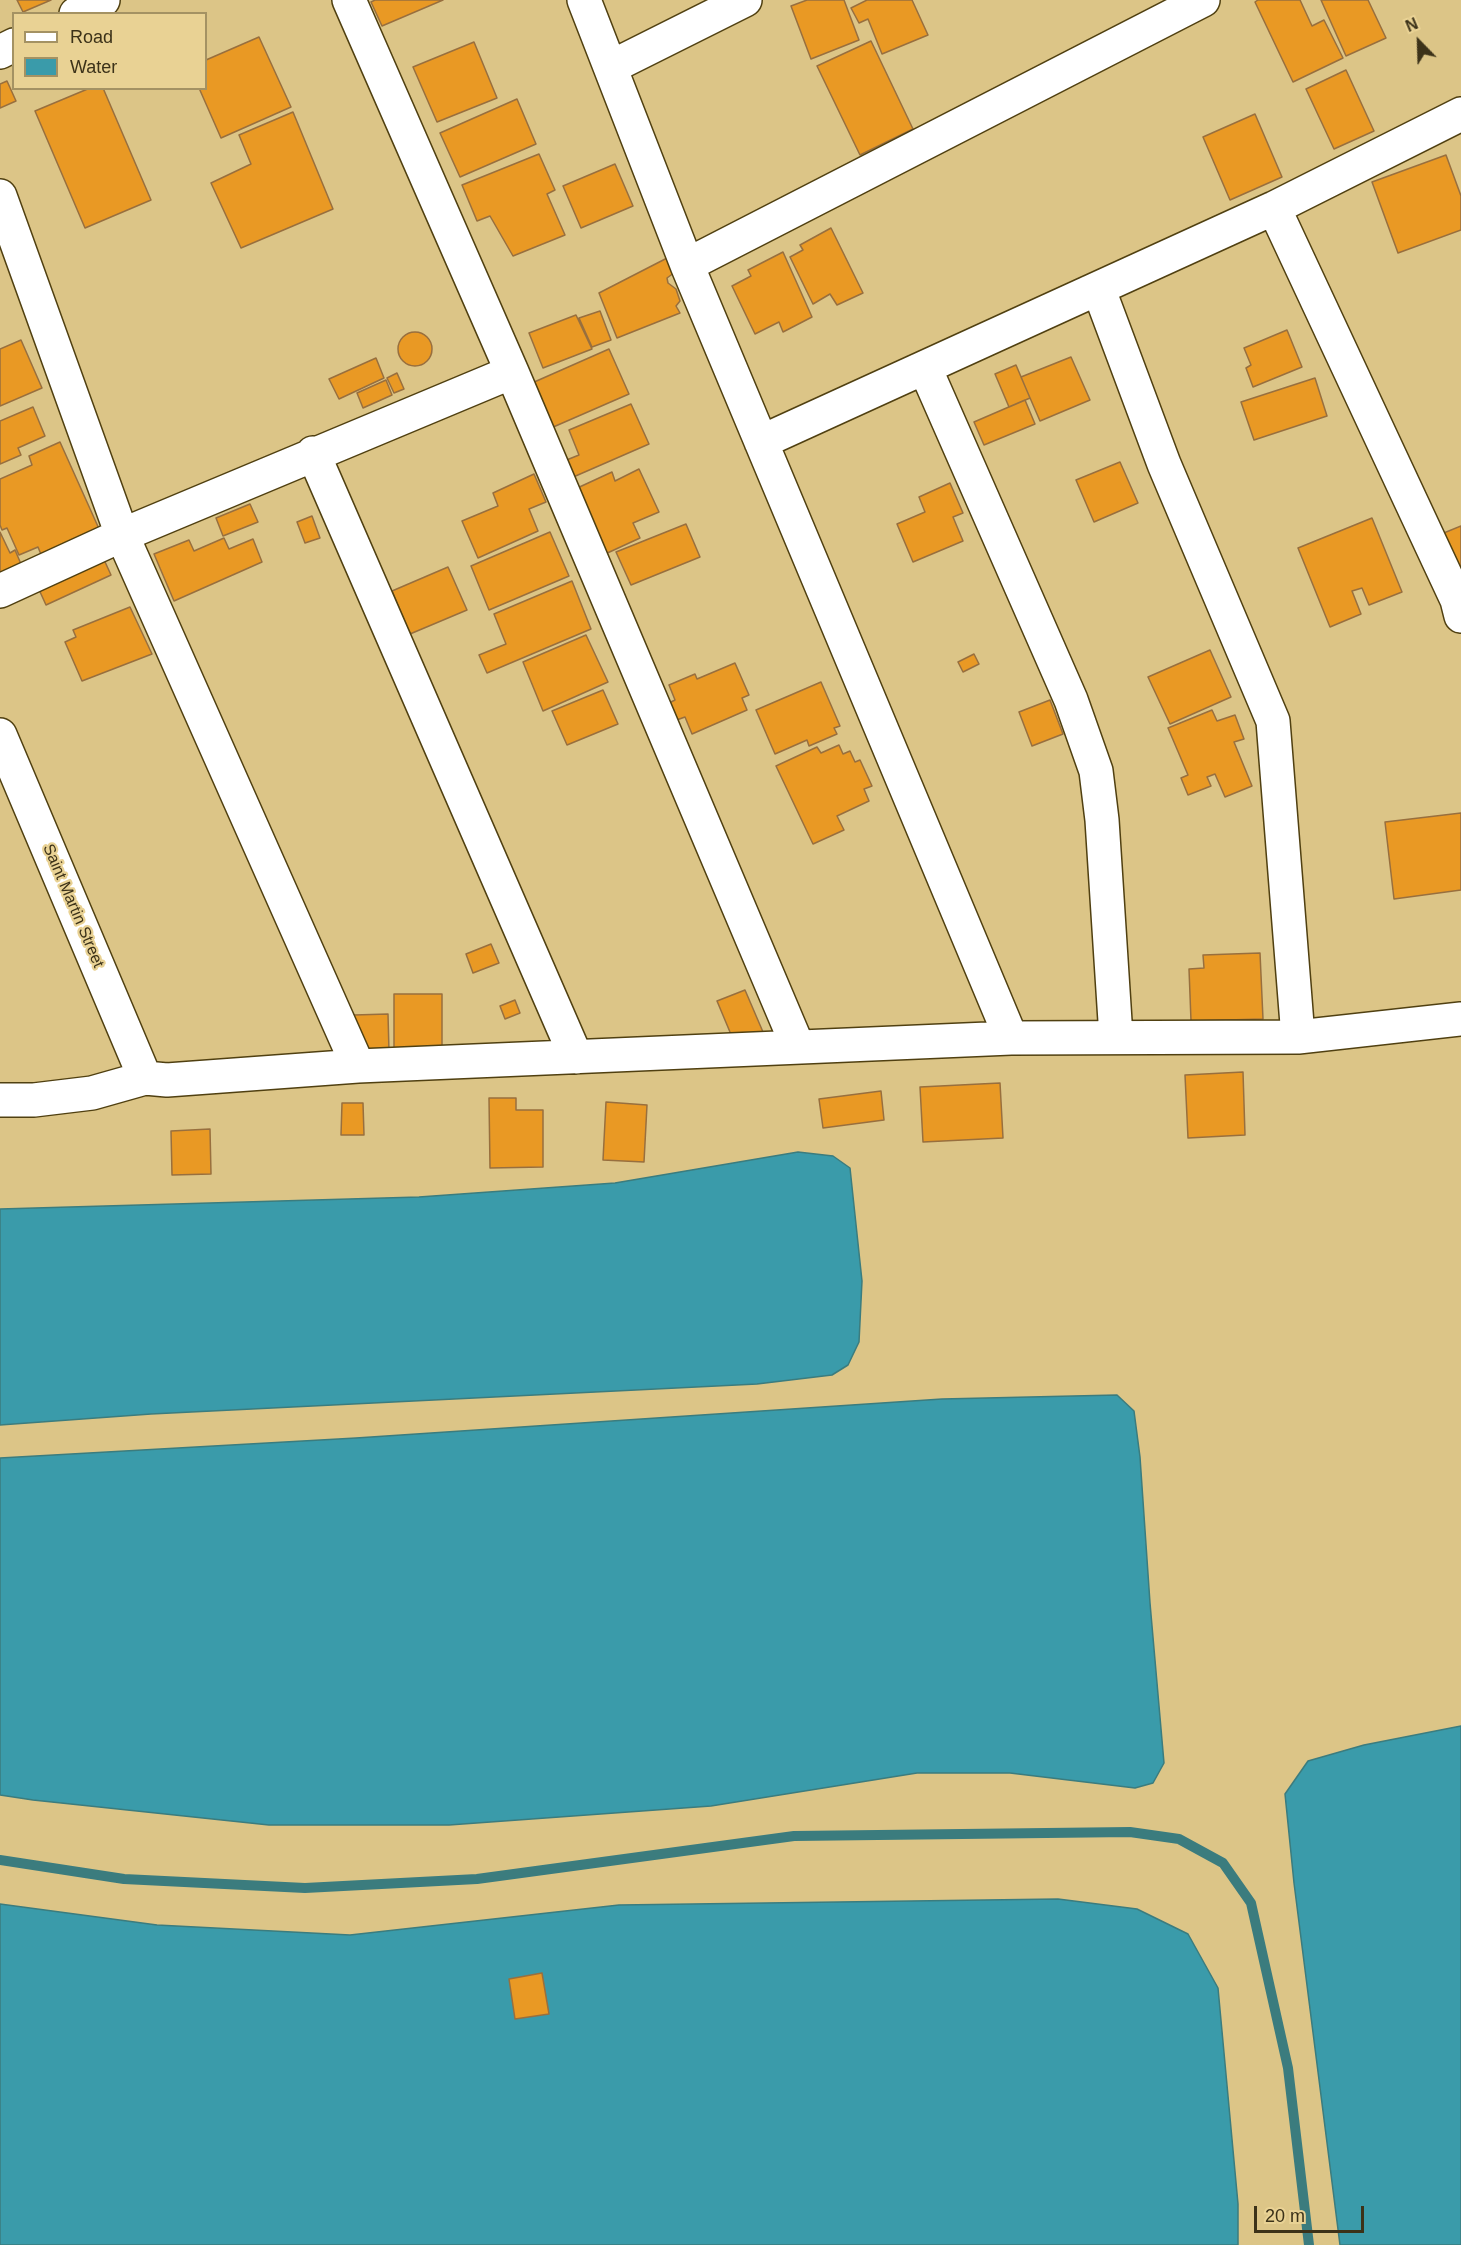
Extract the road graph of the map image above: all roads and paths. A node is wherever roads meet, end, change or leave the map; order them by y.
1 (103, 0) edge
2 (349, 0) edge
3 (584, 0) edge
4 (745, 0) edge
5 (1203, 0) edge
6 (80, 12) edge
7 (611, 67) junction
8 (1461, 114) edge
9 (0, 196) edge
10 (1274, 208) junction
11 (687, 265) junction
12 (1099, 290) junction
13 (925, 368) junction
14 (512, 372) junction
15 (761, 442) junction
16 (313, 453) junction
17 (122, 535) junction
18 (0, 591) edge
19 (1461, 616) edge
20 (0, 735) edge
21 (1461, 1019) edge
22 (1116, 1037) junction
23 (1298, 1037) junction
24 (1011, 1038) junction
25 (798, 1047) junction
26 (576, 1057) junction
27 (358, 1066) junction
28 (145, 1078) junction
29 (0, 1100) edge

1 - 6 street
2 - 14 street
3 - 7 street
4 - 7 street
5 - 11 street
7 - 11 street
8 - 10 street
9 - 17 street
10 - 12 street
10 - 19 street
11 - 15 street
12 - 13 street
12 - 23 street
13 - 15 street
13 - 22 street
14 - 16 street
14 - 25 street
15 - 24 street
16 - 17 street
16 - 26 street
17 - 18 street
17 - 27 street
20 - 28 street, Saint Martin Street
21 - 23 street
22 - 23 street
22 - 24 street
24 - 25 street
25 - 26 street
26 - 27 street
27 - 28 street
28 - 29 street

